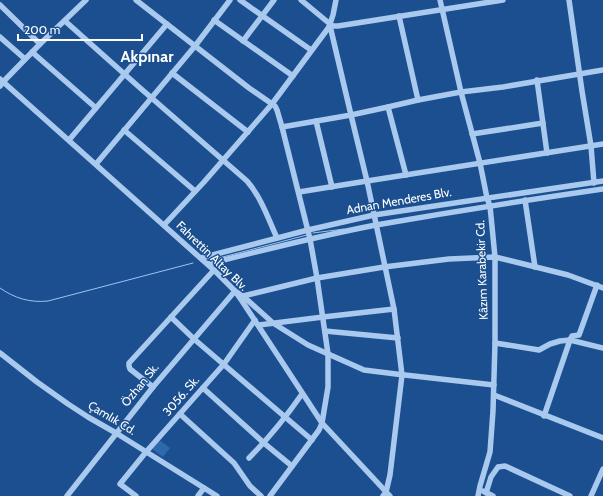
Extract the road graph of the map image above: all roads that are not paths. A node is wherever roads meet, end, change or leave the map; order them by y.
1 (86, 0) edge
2 (136, 0) edge
3 (230, 0) edge
4 (240, 0) edge
5 (274, 0) edge
6 (301, 0) edge
7 (336, 0) edge
8 (440, 0) edge
9 (503, 0) edge
10 (570, 0) edge
11 (484, 1) edge
12 (0, 5) edge
13 (442, 9) junction
14 (262, 16) junction
15 (399, 16) junction
16 (214, 20) junction
17 (65, 21) junction
18 (167, 24) junction
19 (329, 25) junction
20 (0, 37) edge
21 (243, 41) junction
22 (40, 44) junction
23 (195, 46) junction
24 (311, 50) junction
25 (32, 52) junction
26 (25, 59) junction
27 (603, 70) edge
28 (579, 73) junction
29 (125, 74) junction
30 (172, 74) junction
31 (292, 76) junction
32 (537, 80) junction
33 (1, 82) edge
34 (461, 92) junction
35 (152, 98) junction
36 (418, 100) junction
37 (272, 104) junction
38 (388, 107) junction
39 (96, 108) junction
40 (351, 115) junction
41 (316, 121) junction
42 (543, 123) junction
43 (282, 127) junction
44 (124, 130) junction
45 (248, 132) junction
46 (472, 134) junction
47 (69, 140) junction
48 (603, 144) edge
49 (591, 146) junction
50 (547, 153) junction
51 (223, 160) junction
52 (480, 163) junction
53 (96, 164) junction
54 (406, 175) junction
55 (367, 181) junction
56 (603, 181) edge
57 (594, 182) junction
58 (332, 187) junction
59 (603, 188) edge
60 (195, 191) junction
61 (299, 192) junction
62 (487, 198) junction
63 (525, 200) junction
64 (490, 206) junction
65 (374, 215) junction
66 (376, 225) junction
67 (164, 226) junction
68 (308, 230) junction
69 (277, 238) junction
70 (310, 239) junction
71 (201, 258) junction
72 (495, 258) junction
73 (208, 264) junction
74 (384, 267) junction
75 (535, 267) junction
76 (214, 270) junction
77 (317, 278) junction
78 (600, 286) edge
79 (235, 291) junction
80 (243, 296) junction
81 (394, 309) junction
82 (171, 317) junction
83 (323, 317) junction
84 (255, 320) junction
85 (273, 323) junction
86 (259, 326) junction
87 (325, 331) junction
88 (194, 338) junction
89 (398, 338) junction
90 (570, 340) junction
91 (495, 343) junction
92 (603, 348) edge
93 (0, 353) edge
94 (328, 354) junction
95 (224, 364) junction
96 (402, 375) junction
97 (494, 385) junction
98 (152, 386) junction
99 (203, 388) junction
100 (302, 394) junction
101 (494, 396) junction
102 (180, 414) junction
103 (544, 416) junction
104 (286, 417) junction
105 (322, 423) junction
106 (116, 433) junction
107 (603, 438) edge
108 (312, 440) junction
109 (264, 443) junction
110 (146, 452) junction
111 (249, 458) dead end
112 (292, 466) junction
113 (603, 470) edge
114 (204, 488) junction
115 (479, 489) junction
116 (486, 493) junction
117 (386, 495) edge
118 (67, 496) edge
119 (136, 496) edge
120 (198, 496) edge
121 (217, 496) edge
122 (261, 496) edge
123 (270, 496) edge
124 (478, 496) edge
125 (492, 496) edge
126 (570, 496) edge
127 (591, 496) edge

1 - 17 street
2 - 18 street
3 - 16 street
4 - 14 street
5 - 14 street
6 - 19 street
7 - 19 street
8 - 13 street, Kâzım Karabekir Cd.
9 - 11 street
10 - 28 street
11 - 13 street
12 - 22 street
13 - 15 street
13 - 34 street, Kâzım Karabekir Cd.
14 - 21 street
14 - 24 street
15 - 19 street
15 - 36 street
16 - 21 street
16 - 23 street
17 - 22 street
17 - 29 street
18 - 23 street
18 - 29 street
19 - 24 street
19 - 40 street
20 - 26 street
21 - 31 street
22 - 25 street
23 - 30 street
23 - 37 street
24 - 31 street
25 - 26 street
25 - 39 street
26 - 33 street
27 - 28 street
28 - 32 street
28 - 49 street
29 - 35 street
29 - 39 street
30 - 35 street
30 - 45 street
31 - 37 street
32 - 34 street
32 - 42 street
33 - 47 street, Fahrettin Altay Blv.
34 - 36 street
34 - 46 street, Kâzım Karabekir Cd.
35 - 44 street
35 - 51 street
36 - 38 street
37 - 43 street
37 - 45 street
38 - 40 street
38 - 54 street
39 - 47 street
40 - 41 street
40 - 55 street
41 - 43 street
41 - 58 street
42 - 46 street
42 - 50 street
43 - 61 street
44 - 53 street
44 - 60 street
45 - 51 street
46 - 52 street, Kâzım Karabekir Cd.
47 - 53 street, Fahrettin Altay Blv.
48 - 49 street
49 - 50 street
49 - 57 street
50 - 52 street
51 - 60 street
51 - 69 street
52 - 54 street
52 - 62 street, Kâzım Karabekir Cd.
53 - 67 street, Fahrettin Altay Blv.
54 - 55 street
55 - 58 street
55 - 65 street
56 - 57 street, Adnan Menderes Blv.
57 - 62 street, Adnan Menderes Blv.
58 - 61 street
59 - 63 street, Adnan Menderes Blv.
60 - 67 street
61 - 68 street
62 - 64 street, Kâzım Karabekir Cd.
62 - 65 street, Adnan Menderes Blv.
63 - 64 street, Adnan Menderes Blv.
63 - 75 street
64 - 66 street, Adnan Menderes Blv.
64 - 72 street, Kâzım Karabekir Cd.
65 - 66 street
65 - 68 street, Adnan Menderes Blv.
66 - 70 street, Adnan Menderes Blv.
66 - 74 street
67 - 71 street, Fahrettin Altay Blv.
68 - 69 street, Adnan Menderes Blv.
68 - 70 street
69 - 71 street, Adnan Menderes Blv.
70 - 73 street, Adnan Menderes Blv.
70 - 77 street
71 - 73 street, Fahrettin Altay Blv.
72 - 74 street
72 - 75 street
72 - 91 street, Kâzım Karabekir Cd.
73 - 76 street, Fahrettin Altay Blv.
74 - 77 street
74 - 81 street
75 - 78 street
76 - 79 street, Fahrettin Altay Blv.
76 - 82 street
77 - 80 street
77 - 83 street
78 - 90 street
79 - 80 street
79 - 84 street, Fahrettin Altay Blv.
79 - 88 street, Özhan Sk.
80 - 85 street
81 - 83 street
81 - 89 street
82 - 88 street
82 - 98 street
83 - 85 street
83 - 87 street
84 - 86 street, Fahrettin Altay Blv.
84 - 95 street, 3056. Sk.
85 - 86 street
85 - 94 street
86 - 100 street, Fahrettin Altay Blv.
87 - 89 street
87 - 94 street
88 - 95 street
88 - 98 street, Özhan Sk.
89 - 96 street
90 - 91 street
90 - 92 street
90 - 103 street
91 - 97 street, Kâzım Karabekir Cd.
93 - 106 street, Çamlık Cd.
94 - 96 street
94 - 105 street
95 - 99 street, 3056. Sk.
95 - 104 street
96 - 97 street
96 - 117 street
97 - 101 street, Kâzım Karabekir Cd.
98 - 106 street, Özhan Sk.
99 - 102 street, 3056. Sk.
99 - 109 street
100 - 104 street
100 - 105 street, Fahrettin Altay Blv.
101 - 103 street
101 - 115 street, Kâzım Karabekir Cd.
102 - 110 street, 3056. Sk.
102 - 122 street
103 - 107 street
104 - 108 street
104 - 109 street
105 - 108 street
105 - 117 street, Fahrettin Altay Blv.
106 - 110 street, Çamlık Cd.
106 - 118 street, Özhan Sk.
108 - 112 street
109 - 111 street
109 - 112 street
110 - 114 street, Çamlık Cd.
110 - 119 street, 3056. Sk.
112 - 123 street
113 - 127 street
114 - 120 street
114 - 121 street, Çamlık Cd.
115 - 116 street
115 - 124 street, Kâzım Karabekir Cd.
116 - 125 street
116 - 126 street

